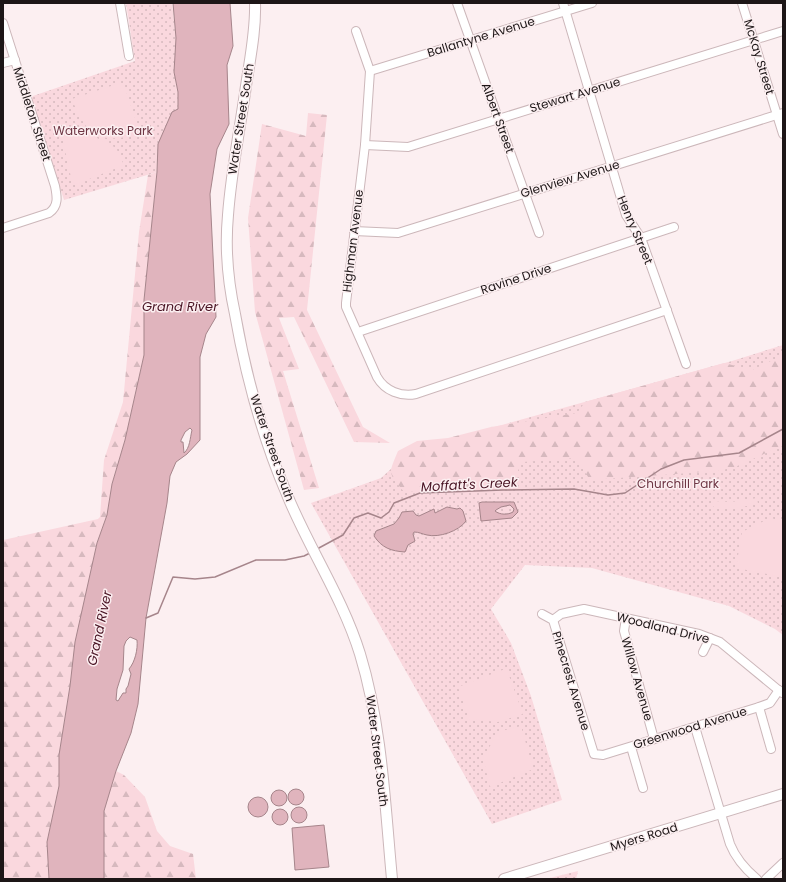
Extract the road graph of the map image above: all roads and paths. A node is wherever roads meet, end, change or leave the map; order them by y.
1 (120, 3) edge
2 (255, 3) edge
3 (457, 3) edge
4 (592, 3) edge
5 (742, 3) edge
6 (564, 7) edge
7 (3, 24) edge
8 (356, 31) dead end
9 (783, 31) edge
10 (754, 40) junction
11 (470, 41) junction
12 (128, 56) dead end
13 (15, 60) junction
14 (3, 64) edge
15 (370, 71) junction
16 (588, 91) junction
17 (780, 114) edge
18 (498, 119) junction
19 (783, 134) edge
20 (365, 145) junction
21 (611, 166) junction
22 (525, 193) junction
23 (674, 227) dead end
24 (3, 228) edge
25 (354, 231) junction
26 (539, 233) dead end
27 (641, 238) junction
28 (667, 310) junction
29 (358, 332) junction
30 (686, 364) dead end
31 (542, 614) dead end
32 (626, 618) junction
33 (553, 620) junction
34 (710, 638) junction
35 (703, 652) dead end
36 (781, 692) edge
37 (759, 707) junction
38 (695, 727) junction
39 (654, 739) junction
40 (631, 746) junction
41 (771, 749) dead end
42 (594, 754) joint
43 (643, 788) dead end
44 (783, 794) edge
45 (720, 814) junction
46 (783, 862) edge
47 (392, 879) edge
48 (504, 879) edge
49 (757, 879) edge
50 (766, 879) edge

1 - 12 street
2 - 47 main road, Water Street South
3 - 11 street, Albert Street
4 - 6 street, Ballantyne Avenue
5 - 10 street, McKay Street
6 - 11 street, Ballantyne Avenue
6 - 16 street, Henry Street
7 - 13 street, Middleton Street
8 - 15 street, Highman Avenue
9 - 10 street, Stewart Avenue
10 - 16 street, Stewart Avenue
10 - 17 street, McKay Street
11 - 15 street, Ballantyne Avenue
11 - 18 street, Albert Street
13 - 14 street
13 - 24 street, Middleton Street
15 - 20 street, Highman Avenue
16 - 18 street, Stewart Avenue
16 - 21 street, Henry Street
17 - 19 street, McKay Street
17 - 21 street, Glenview Avenue
18 - 20 street, Stewart Avenue
18 - 22 street, Albert Street
20 - 25 street, Highman Avenue
21 - 22 street, Glenview Avenue
21 - 27 street, Henry Street
22 - 25 street, Glenview Avenue
22 - 26 street, Albert Street
23 - 27 street, Ravine Drive
25 - 29 street, Highman Avenue
27 - 28 street, Henry Street
27 - 29 street, Ravine Drive
28 - 29 street, Highman Avenue
28 - 30 street, Henry Street
31 - 33 street, Pinecrest Avenue
32 - 33 street, Woodland Drive
32 - 34 street, Woodland Drive
32 - 39 street, Willow Avenue
33 - 42 street, Pinecrest Avenue
34 - 35 street
34 - 36 street, Woodland Drive
36 - 37 street, Greenwood Avenue
37 - 38 street, Greenwood Avenue
37 - 41 street
38 - 39 street, Greenwood Avenue
38 - 45 street
39 - 40 street, Greenwood Avenue
40 - 42 street, Greenwood Avenue
40 - 43 street
44 - 45 main road, Myers Road
45 - 48 main road, Myers Road
45 - 49 street
46 - 50 street

